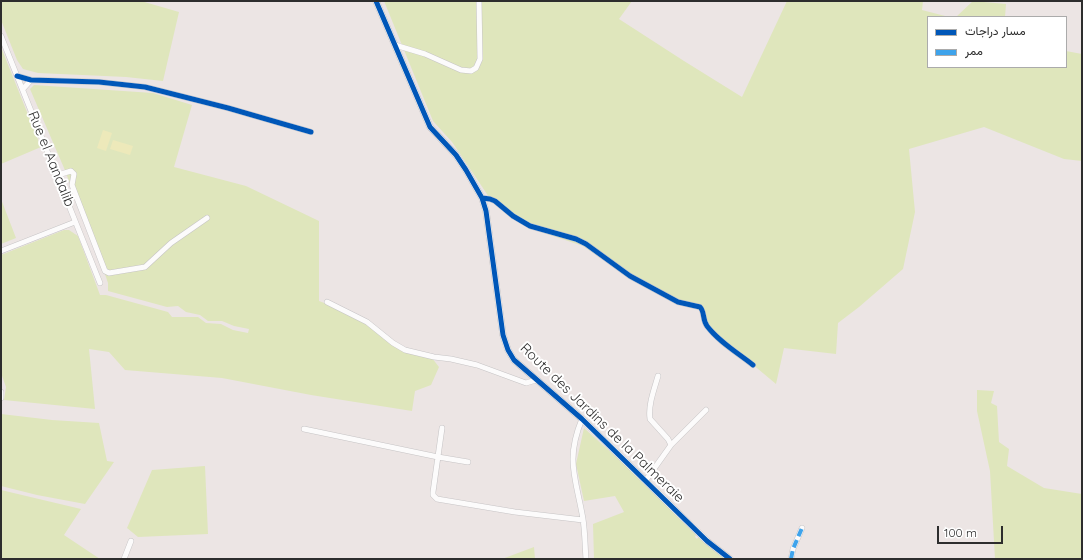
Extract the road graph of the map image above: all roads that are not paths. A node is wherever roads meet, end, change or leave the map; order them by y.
1 (376, 1) edge
2 (480, 1) edge
3 (1, 36) edge
4 (395, 45) junction
5 (17, 76) junction
6 (31, 80) junction
7 (23, 89) junction
8 (311, 132) dead end
9 (58, 175) junction
10 (482, 198) junction
11 (208, 218) dead end
12 (75, 222) junction
13 (1, 251) edge
14 (100, 283) dead end
15 (327, 302) dead end
16 (753, 365) dead end
17 (658, 376) dead end
18 (536, 380) junction
19 (1, 392) edge
20 (1, 398) edge
21 (706, 410) dead end
22 (582, 419) junction
23 (442, 428) dead end
24 (304, 429) dead end
25 (671, 445) junction
26 (438, 457) junction
27 (468, 462) dead end
28 (646, 480) junction
29 (583, 520) junction
30 (802, 528) dead end
31 (131, 542) dead end
32 (124, 559) edge
33 (586, 559) edge
34 (730, 559) edge
35 (791, 559) edge

1 - 4 street, Route des Jardins de la Palmeraie
2 - 4 street
3 - 5 street, Rue el Aandalib
4 - 10 street, Route des Jardins de la Palmeraie
5 - 6 street
5 - 7 street, Rue el Aandalib
6 - 7 street
6 - 8 street
7 - 9 street, Rue el Aandalib
9 - 11 street
9 - 12 street, Rue el Aandalib
10 - 16 street
10 - 18 street, Route des Jardins de la Palmeraie
12 - 13 street
12 - 14 street, Rue el Aandalib
15 - 18 street
17 - 25 street
18 - 22 street, Route des Jardins de la Palmeraie
19 - 20 street
21 - 25 street
22 - 28 street, Route des Jardins de la Palmeraie
22 - 29 street
23 - 26 street
24 - 26 street
25 - 28 street
26 - 27 street
26 - 29 street
28 - 34 street, Route des Jardins de la Palmeraie
29 - 33 street
30 - 35 street
31 - 32 street

